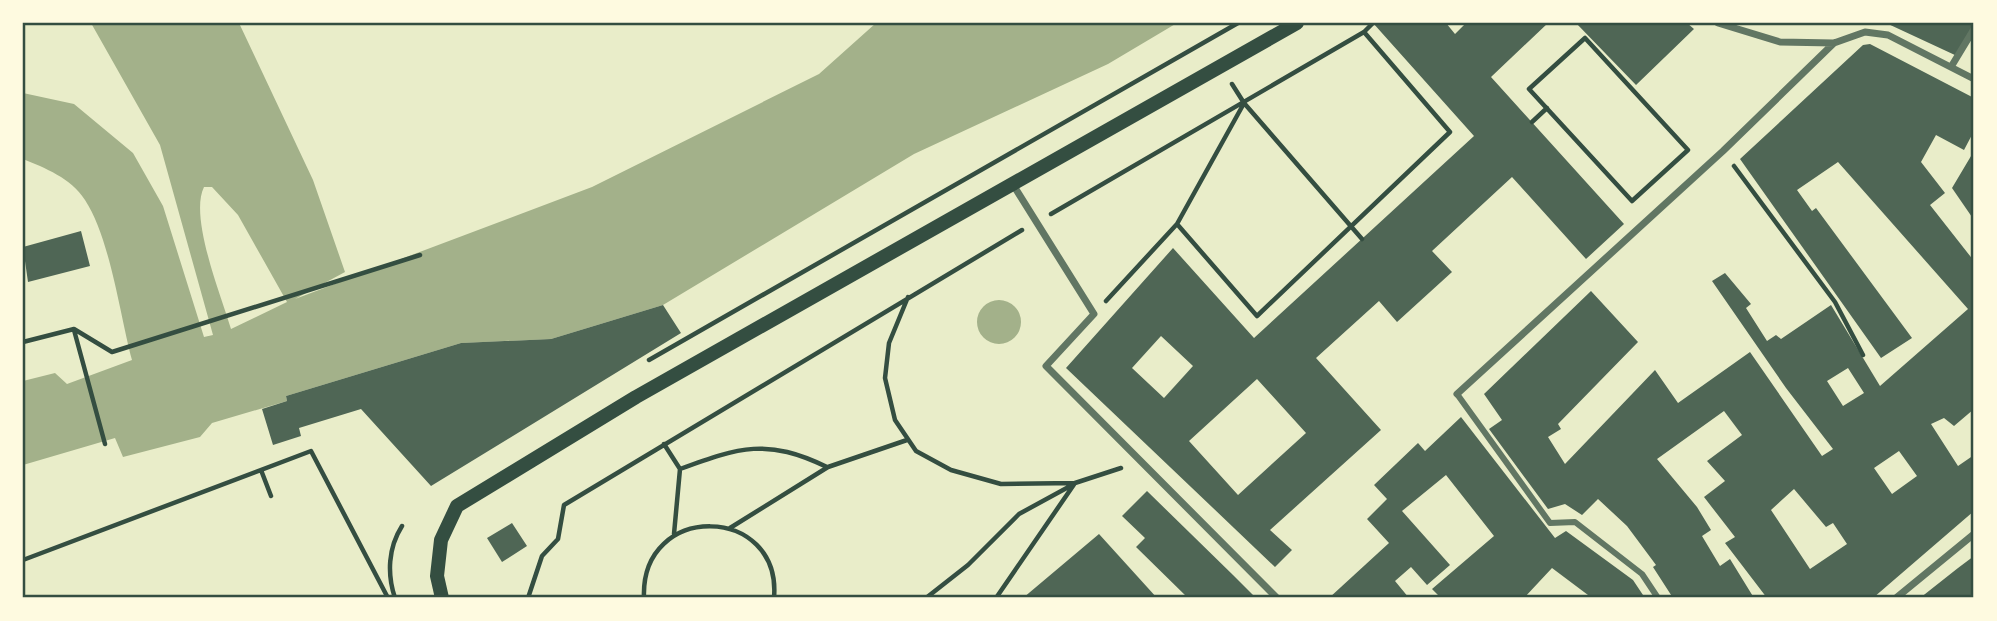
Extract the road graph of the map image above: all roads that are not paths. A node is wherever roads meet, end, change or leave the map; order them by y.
1 (1297, 23) edge
2 (1718, 23) edge
3 (1974, 29) edge
4 (1834, 43) junction
5 (1951, 67) junction
6 (1974, 79) edge
7 (1012, 183) junction
8 (1457, 394) joint
9 (1974, 534) edge
10 (442, 598) edge
11 (1277, 598) edge
12 (1658, 598) edge
13 (1896, 598) edge

1 - 7 main road
2 - 4 street
3 - 5 street
4 - 5 street
4 - 8 street
5 - 6 street
7 - 10 main road
7 - 11 street
8 - 12 street
9 - 13 street

